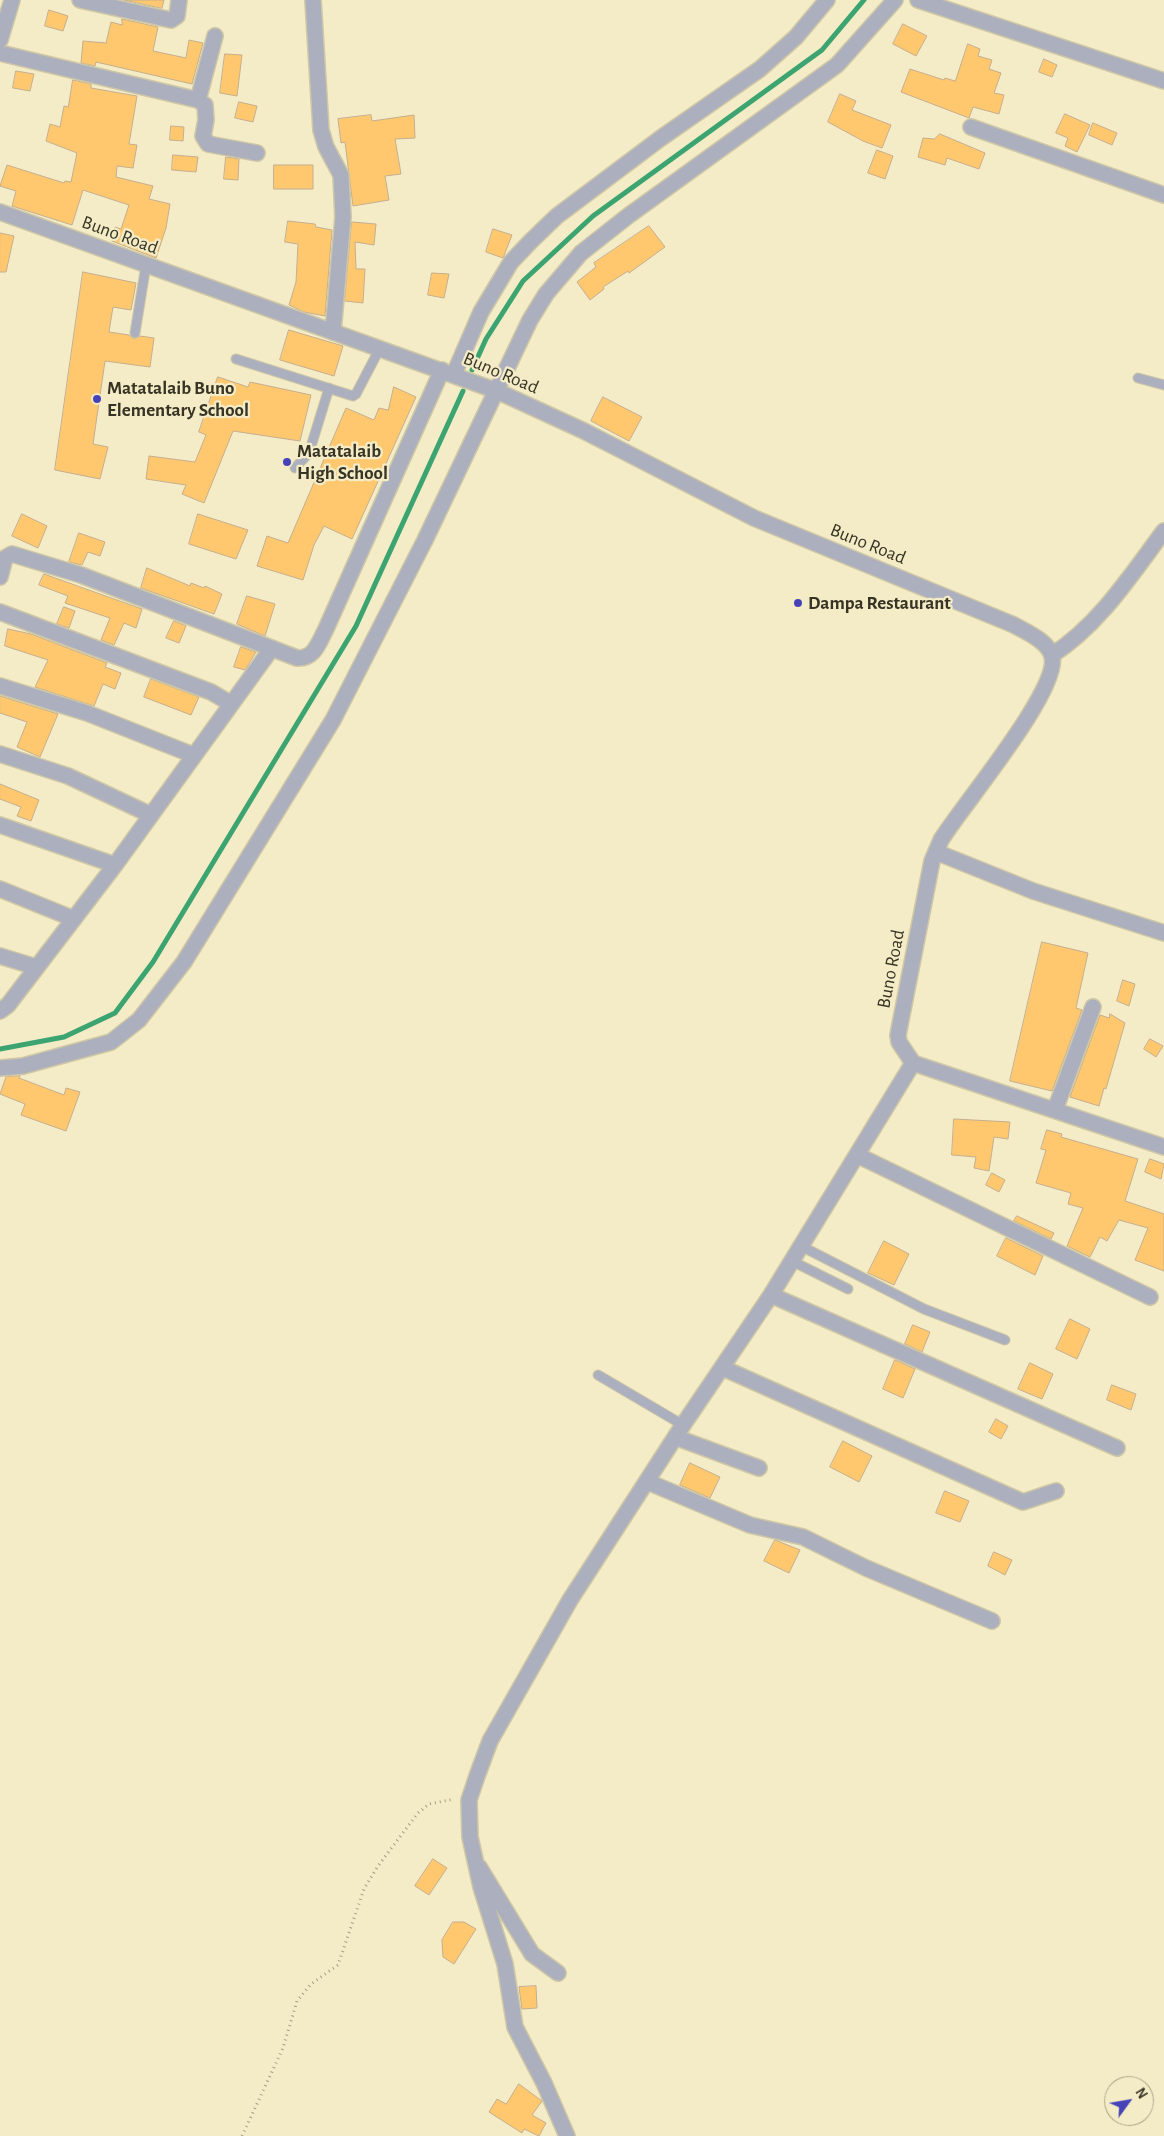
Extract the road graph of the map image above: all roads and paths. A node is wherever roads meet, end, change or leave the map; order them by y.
1 (12, 0) edge
2 (80, 0) edge
3 (179, 0) edge
4 (312, 0) edge
5 (826, 0) edge
6 (895, 0) edge
7 (918, 0) edge
8 (109, 3) edge
9 (215, 36) dead end
10 (0, 40) edge
11 (0, 53) edge
12 (1164, 81) edge
13 (198, 100) junction
14 (971, 127) dead end
15 (257, 153) dead end
16 (1164, 195) edge
17 (0, 212) edge
18 (146, 266) junction
19 (333, 332) junction
20 (135, 333) dead end
21 (380, 348) junction
22 (236, 358) dead end
23 (448, 372) junction
24 (1138, 378) dead end
25 (1164, 385) edge
26 (329, 388) junction
27 (497, 391) junction
28 (295, 468) dead end
29 (1164, 531) edge
30 (1159, 548) edge
31 (0, 577) edge
32 (0, 612) edge
33 (272, 648) junction
34 (1052, 656) junction
35 (0, 686) edge
36 (230, 703) junction
37 (0, 754) edge
38 (193, 755) junction
39 (151, 815) junction
40 (0, 825) edge
41 (936, 852) junction
42 (115, 865) junction
43 (0, 889) edge
44 (74, 919) junction
45 (1164, 933) edge
46 (0, 956) edge
47 (36, 968) junction
48 (1092, 1007) dead end
49 (0, 1011) edge
50 (913, 1063) junction
51 (0, 1068) edge
52 (1055, 1110) junction
53 (1164, 1147) edge
54 (857, 1155) junction
55 (801, 1246) junction
56 (792, 1261) junction
57 (848, 1289) dead end
58 (771, 1294) junction
59 (1150, 1297) dead end
60 (1005, 1340) dead end
61 (723, 1368) junction
62 (598, 1375) dead end
63 (679, 1431) junction
64 (1117, 1448) dead end
65 (759, 1468) dead end
66 (648, 1482) junction
67 (1056, 1491) dead end
68 (992, 1621) dead end
69 (469, 1800) junction
70 (475, 1861) junction
71 (558, 1973) dead end
72 (242, 2136) edge
73 (567, 2136) edge

1 - 10 street
2 - 8 street
3 - 8 street
4 - 19 street
5 - 23 street
6 - 27 street
7 - 12 street
9 - 13 street
11 - 13 street
13 - 15 street
14 - 16 street
17 - 18 street, Buno Road
18 - 19 street, Buno Road
18 - 20 lane
19 - 21 street, Buno Road
21 - 23 street, Buno Road
21 - 26 lane
22 - 26 lane
23 - 27 street, Buno Road
23 - 33 street
24 - 25 lane
26 - 28 lane
27 - 34 street, Buno Road
27 - 51 street
29 - 30 street
30 - 34 street
31 - 33 street
32 - 36 street
33 - 36 street
34 - 41 street, Buno Road
35 - 38 street
36 - 38 street
37 - 39 street
38 - 39 street
39 - 42 street
40 - 42 street
41 - 45 street
41 - 50 street, Buno Road
42 - 44 street
43 - 44 street
44 - 47 street
46 - 47 street
47 - 49 street
48 - 52 street
50 - 52 street
50 - 54 street
52 - 53 street
54 - 55 street
54 - 59 street
55 - 56 street
55 - 60 lane
56 - 57 lane
56 - 58 street
58 - 61 street
58 - 64 street
61 - 63 street
61 - 67 street
62 - 63 lane
63 - 65 street
63 - 66 street
66 - 68 street
66 - 69 street
69 - 70 street
69 - 72 path
70 - 71 street
70 - 73 street

